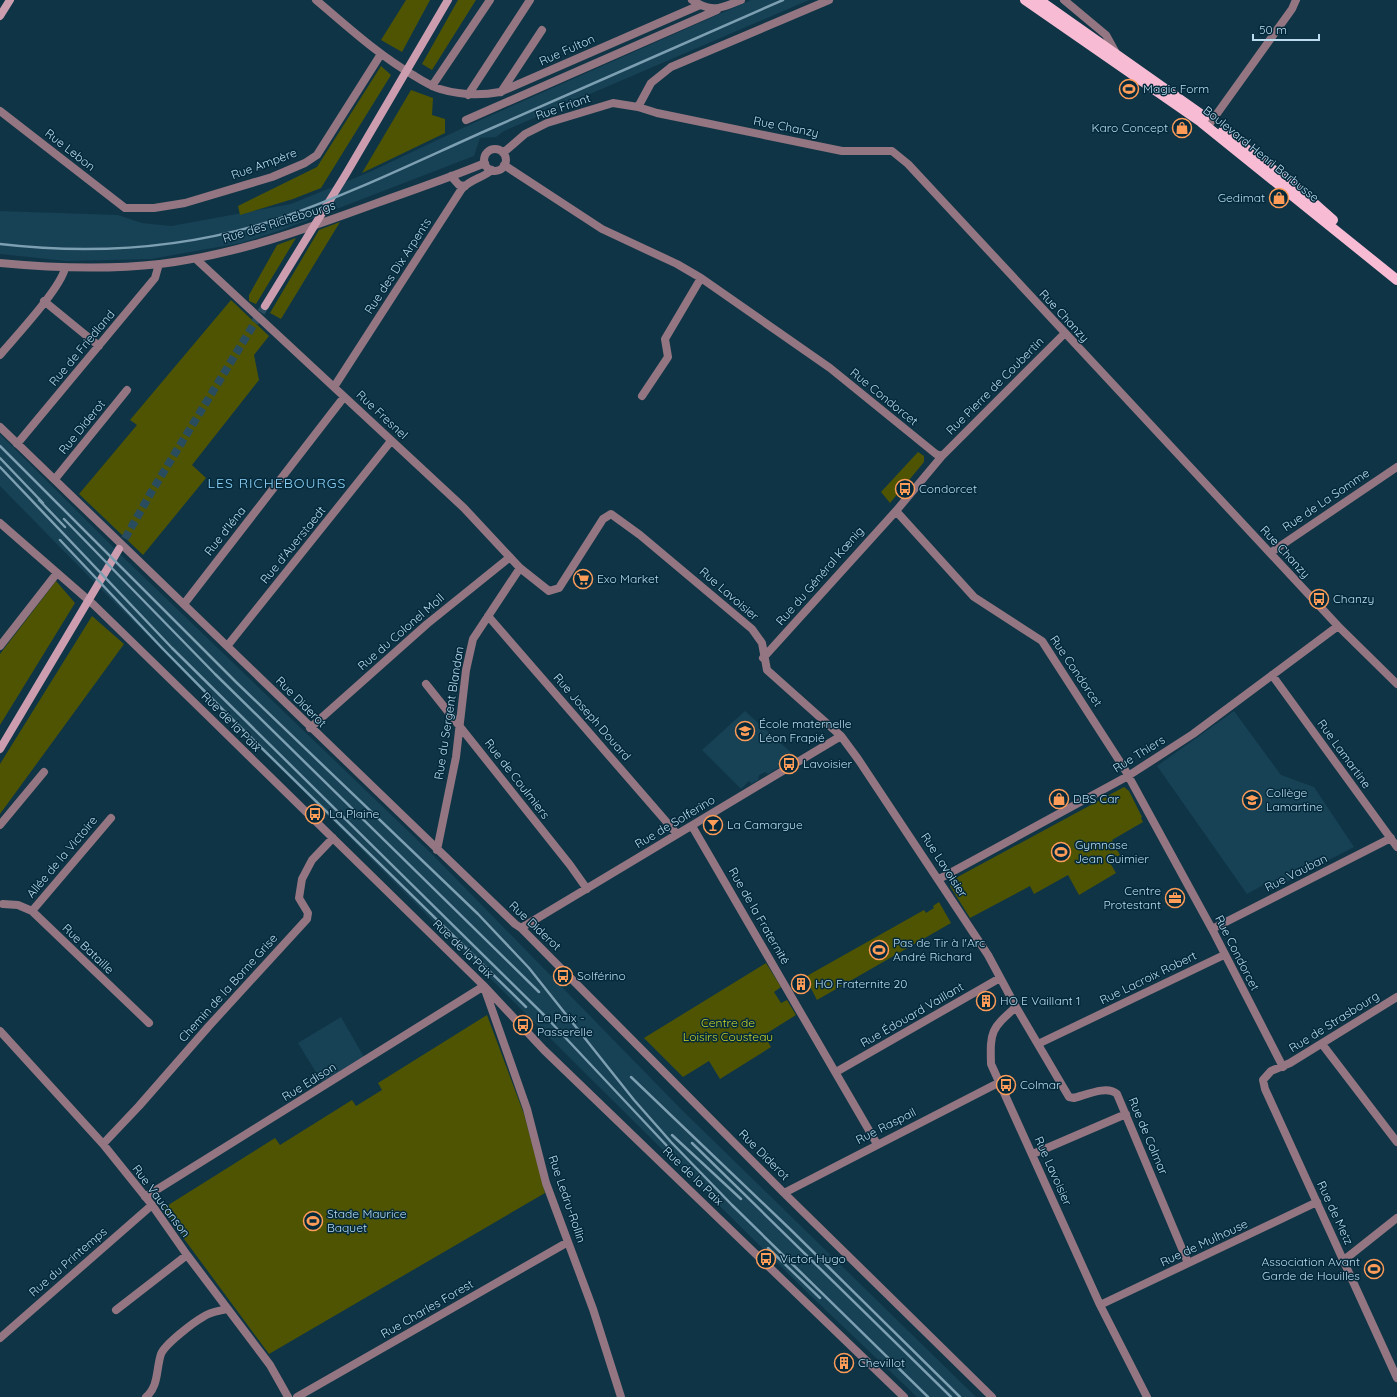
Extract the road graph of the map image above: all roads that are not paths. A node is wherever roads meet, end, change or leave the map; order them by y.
1 (10, 0) edge
2 (316, 0) edge
3 (448, 0) edge
4 (490, 0) edge
5 (530, 0) edge
6 (692, 0) edge
7 (741, 0) edge
8 (830, 0) edge
9 (1025, 0) edge
10 (1039, 0) edge
11 (1064, 0) edge
12 (1296, 0) edge
13 (700, 6) junction
14 (718, 9) junction
15 (0, 16) edge
16 (542, 30) dead end
17 (1118, 56) junction
18 (384, 57) junction
19 (428, 84) junction
20 (500, 92) junction
21 (468, 95) junction
22 (638, 107) junction
23 (0, 111) edge
24 (466, 120) dead end
25 (1211, 122) junction
26 (503, 153) junction
27 (485, 163) junction
28 (504, 165) junction
29 (492, 170) junction
30 (451, 176) junction
31 (465, 186) junction
32 (125, 208) joint
33 (196, 258) junction
34 (0, 263) edge
35 (159, 264) junction
36 (65, 268) junction
37 (1397, 272) edge
38 (701, 278) junction
39 (1397, 280) edge
40 (44, 301) junction
41 (265, 306) tunnel mouth
42 (1064, 334) junction
43 (99, 346) junction
44 (0, 355) edge
45 (334, 387) junction
46 (127, 390) dead end
47 (642, 396) dead end
48 (344, 397) junction
49 (0, 427) edge
50 (392, 441) junction
51 (18, 444) junction
52 (942, 456) junction
53 (1397, 467) edge
54 (55, 479) junction
55 (896, 511) junction
56 (0, 523) edge
57 (120, 549) tunnel mouth
58 (1270, 553) junction
59 (510, 557) junction
60 (520, 568) junction
61 (57, 573) junction
62 (549, 591) joint
63 (184, 604) junction
64 (488, 616) junction
65 (1338, 626) junction
66 (228, 645) junction
67 (0, 646) edge
68 (764, 658) junction
69 (1272, 675) junction
70 (426, 684) dead end
71 (1397, 684) edge
72 (460, 727) junction
73 (310, 728) junction
74 (841, 736) junction
75 (0, 749) edge
76 (44, 772) dead end
77 (1128, 776) junction
78 (111, 818) dead end
79 (0, 825) edge
80 (692, 826) junction
81 (677, 834) junction
82 (333, 838) junction
83 (1391, 838) junction
84 (1397, 847) edge
85 (437, 850) junction
86 (939, 879) junction
87 (587, 889) junction
88 (1, 905) edge
89 (32, 911) junction
90 (521, 928) junction
91 (1212, 930) junction
92 (1224, 955) junction
93 (1000, 978) junction
94 (484, 986) junction
95 (1397, 997) edge
96 (503, 1006) junction
97 (1016, 1007) junction
98 (492, 1010) junction
99 (149, 1023) dead end
100 (0, 1031) edge
101 (1038, 1044) junction
102 (1322, 1044) junction
103 (1283, 1067) junction
104 (836, 1072) junction
105 (1000, 1082) junction
106 (1126, 1114) junction
107 (1397, 1142) edge
108 (103, 1144) junction
109 (877, 1144) junction
110 (1033, 1154) junction
111 (784, 1193) junction
112 (145, 1197) junction
113 (1318, 1202) junction
114 (152, 1205) junction
115 (1397, 1218) edge
116 (568, 1242) junction
117 (187, 1255) junction
118 (1344, 1260) junction
119 (1188, 1263) junction
120 (1100, 1305) junction
121 (227, 1309) junction
122 (116, 1310) dead end
123 (0, 1338) edge
124 (1397, 1378) edge
125 (146, 1397) edge
126 (288, 1397) edge
127 (297, 1397) edge
128 (621, 1397) edge
129 (904, 1397) edge
130 (992, 1397) edge
131 (1147, 1397) edge

1 - 15 main road
2 - 18 street, Rue Fulton
3 - 41 main road
4 - 19 street
5 - 21 street
6 - 13 street
7 - 14 street
8 - 22 street
9 - 39 main road, Boulevard Henri Barbusse
10 - 17 main road, Boulevard Henri Barbusse
11 - 17 street, Boulevard Henri Barbusse
12 - 25 street
13 - 14 street
13 - 20 street, Rue Fulton
14 - 24 street
16 - 20 street
17 - 25 main road, Boulevard Henri Barbusse
18 - 19 street, Rue Fulton
18 - 32 street, Rue Ampère
19 - 21 street, Rue Fulton
20 - 21 street, Rue Fulton
22 - 26 street, Rue Friant
22 - 42 street, Rue Chanzy
23 - 32 street, Rue Lebon
25 - 37 main road, Boulevard Henri Barbusse
26 - 27 street
26 - 28 street
27 - 29 street
27 - 30 street, Rue des Richebourgs
28 - 29 street
28 - 38 street, Rue Condorcet
29 - 31 street, Rue des Dix Arpents
30 - 31 street
30 - 33 street, Rue des Richebourgs
31 - 45 street, Rue des Dix Arpents
33 - 35 street, Rue des Richebourgs
33 - 45 street, Rue Fresnel
34 - 36 street, Rue des Richebourgs
35 - 36 street, Rue des Richebourgs
35 - 43 street, Rue de Friedland
36 - 40 street
38 - 47 street
38 - 52 street, Rue Condorcet
40 - 43 street
40 - 44 street
42 - 52 street, Rue Pierre de Coubertin
42 - 58 street, Rue Chanzy
43 - 51 street, Rue de Friedland
45 - 48 street, Rue Fresnel
46 - 54 street, Rue Diderot
48 - 50 street, Rue Fresnel
48 - 63 street, Rue d'Iéna
49 - 51 street, Rue Diderot
50 - 59 street, Rue Fresnel
50 - 66 street, Rue d'Auerstaedt
51 - 54 street, Rue Diderot
52 - 55 street
53 - 58 street, Rue de La Somme
54 - 63 street, Rue Diderot
55 - 68 street, Rue du Général Kœnig
55 - 77 street, Rue Condorcet
56 - 61 street, Rue de la Paix
57 - 75 main road
58 - 65 street, Rue Chanzy
59 - 60 street, Rue Fresnel
59 - 73 street, Rue du Colonel Moll
60 - 62 street, Rue Fresnel
60 - 64 street, Rue du Sergent Blandan
61 - 67 street
61 - 82 street, Rue de la Paix
62 - 68 street, Rue Lavoisier
63 - 66 street, Rue Diderot
64 - 72 street, Rue du Sergent Blandan
64 - 81 street, Rue Joseph Douard
65 - 69 street, Rue Thiers
65 - 71 street, Rue Chanzy
66 - 73 street, Rue Diderot
68 - 74 street, Rue Lavoisier
69 - 77 street, Rue Thiers
69 - 83 street, Rue Lamartine
70 - 72 street, Rue de Coulmiers
72 - 85 street, Rue du Sergent Blandan
72 - 87 street, Rue de Coulmiers
73 - 85 street, Rue Diderot
74 - 80 street, Rue de Solferino
74 - 86 street, Rue Lavoisier
76 - 79 street
77 - 86 street, Rue Thiers
77 - 91 street, Rue Condorcet
78 - 89 street, Allée de la Victoire
80 - 81 street, Rue de Solferino
80 - 104 street, Rue de la Fraternité
81 - 87 street, Rue de Solferino
82 - 94 street, Rue de la Paix
82 - 108 street, Chemin de la Borne Grise
83 - 84 street, Rue Lamartine
83 - 91 street, Rue Vauban
85 - 90 street, Rue Diderot
86 - 93 street, Rue Lavoisier
87 - 90 street, Rue de Solferino
88 - 89 street, Rue Bataille
89 - 99 street, Rue Bataille
90 - 111 street, Rue Diderot
91 - 92 street, Rue Condorcet
92 - 101 street, Rue Lacroix Robert
92 - 103 street, Rue Condorcet
93 - 97 street, Rue Lavoisier
93 - 104 street, Rue Édouard Vaillant
94 - 96 street, Rue de la Paix
94 - 98 street, Rue Ledru-Rollin
94 - 112 street, Rue Edison
95 - 102 street, Rue de Strasbourg
96 - 98 street
96 - 129 street, Rue de la Paix
97 - 101 street, Rue de Colmar
97 - 105 street, Rue Lavoisier
98 - 116 street, Rue Ledru-Rollin
100 - 108 street, Rue Vaucanson
101 - 106 street, Rue de Colmar
102 - 103 street, Rue de Strasbourg
102 - 107 street
103 - 113 street, Rue de Metz
104 - 109 street, Rue de la Fraternité
105 - 109 street, Rue Raspail
105 - 110 street, Rue Lavoisier
106 - 110 street
106 - 119 street, Rue de Colmar
108 - 112 street, Rue Vaucanson
109 - 111 street, Rue Raspail
110 - 120 street, Rue Lavoisier
111 - 130 street, Rue Diderot
112 - 114 street, Rue Vaucanson
113 - 118 street, Rue de Metz
113 - 119 street, Rue de Mulhouse
114 - 117 street, Rue Vaucanson
114 - 123 street, Rue du Printemps
115 - 118 street
116 - 127 street, Rue Charles Forest
116 - 128 street, Rue Ledru-Rollin
117 - 121 street, Rue Vaucanson
117 - 122 street
118 - 124 street, Rue de Metz
119 - 120 street, Rue de Mulhouse
120 - 131 street, Rue Lavoisier
121 - 125 street
121 - 126 street, Rue Vaucanson

